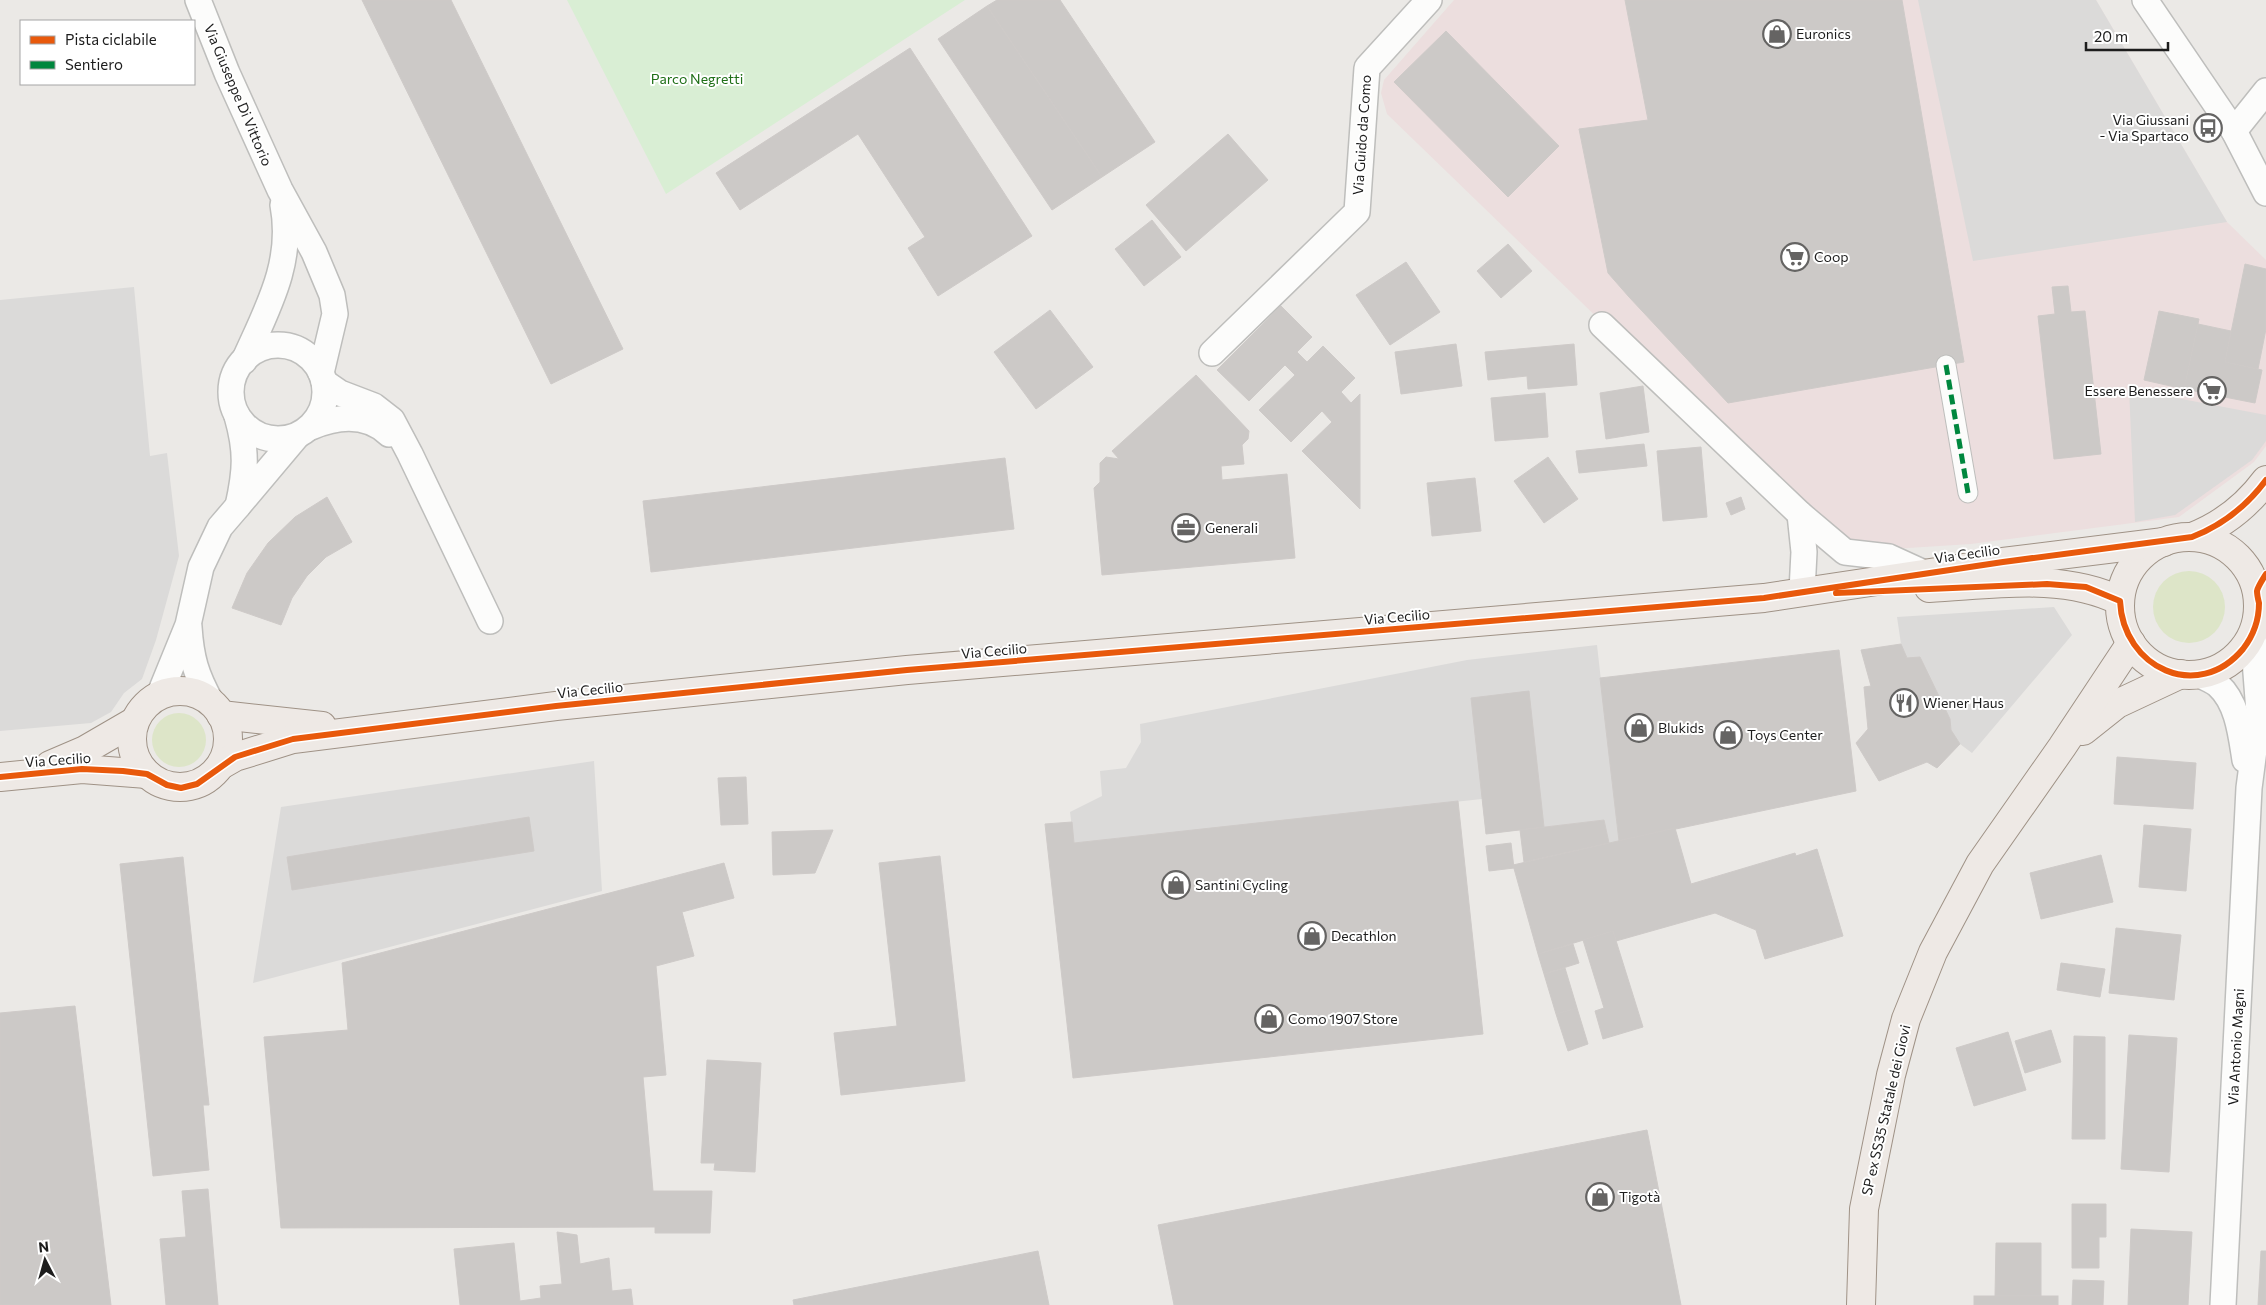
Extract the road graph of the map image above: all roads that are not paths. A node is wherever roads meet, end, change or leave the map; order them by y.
1 (198, 0) edge
2 (1429, 0) edge
3 (2145, 0) edge
4 (2266, 91) edge
5 (2234, 131) junction
6 (2266, 155) edge
7 (280, 190) junction
8 (2266, 193) edge
9 (1602, 326) dead end
10 (1212, 353) dead end
11 (244, 361) junction
12 (1946, 365) dead end
13 (322, 378) junction
14 (237, 416) junction
15 (304, 431) junction
16 (410, 454) junction
17 (2266, 480) edge
18 (1968, 493) dead end
19 (238, 506) junction
20 (1800, 514) junction
21 (2192, 537) junction
22 (2164, 542) junction
23 (1924, 573) junction
24 (2262, 583) edge
25 (1802, 591) junction
26 (1775, 597) junction
27 (2120, 601) junction
28 (490, 621) dead end
29 (188, 625) junction
30 (2253, 634) junction
31 (2131, 643) junction
32 (2189, 674) junction
33 (159, 696) junction
34 (216, 708) junction
35 (135, 721) junction
36 (358, 731) junction
37 (2062, 747) junction
38 (221, 765) junction
39 (28, 774) junction
40 (147, 774) junction
41 (0, 777) edge
42 (2249, 788) junction
43 (1861, 1305) edge
44 (2223, 1305) edge

1 - 7 street, Via Giuseppe Di Vittorio
2 - 10 street, Via Guido da Como
3 - 5 street
4 - 5 street
5 - 6 street
5 - 8 street
7 - 11 street, Via Giuseppe Di Vittorio
7 - 13 street, Via Giuseppe Di Vittorio
9 - 20 street
11 - 13 street
11 - 14 street
12 - 18 street
13 - 15 street
13 - 16 street
14 - 15 street
14 - 19 street
15 - 16 street
15 - 19 street
16 - 28 street
17 - 21 main road
19 - 29 street
20 - 23 street
20 - 25 street
21 - 22 main road
21 - 24 main road
22 - 23 main road, Via Cecilio
22 - 27 main road
23 - 25 main road, Via Cecilio
24 - 30 main road
25 - 26 main road, Via Cecilio
26 - 27 main road, Via Cecilio
26 - 36 main road, Via Cecilio
27 - 31 main road
29 - 33 street
29 - 34 street
30 - 32 main road
30 - 42 street
31 - 32 main road
31 - 37 main road, SP ex SS35 Statale dei Giovi
32 - 37 main road, SP ex SS35 Statale dei Giovi
32 - 42 street
33 - 34 main road
33 - 35 main road
34 - 36 main road, Via Cecilio
34 - 38 main road
35 - 39 main road, Via Cecilio
35 - 40 main road
36 - 38 main road, Via Cecilio
37 - 43 main road, SP ex SS35 Statale dei Giovi
38 - 40 main road
39 - 40 main road, Via Cecilio
39 - 41 main road, Via Cecilio
42 - 44 street, Via Antonio Magni

